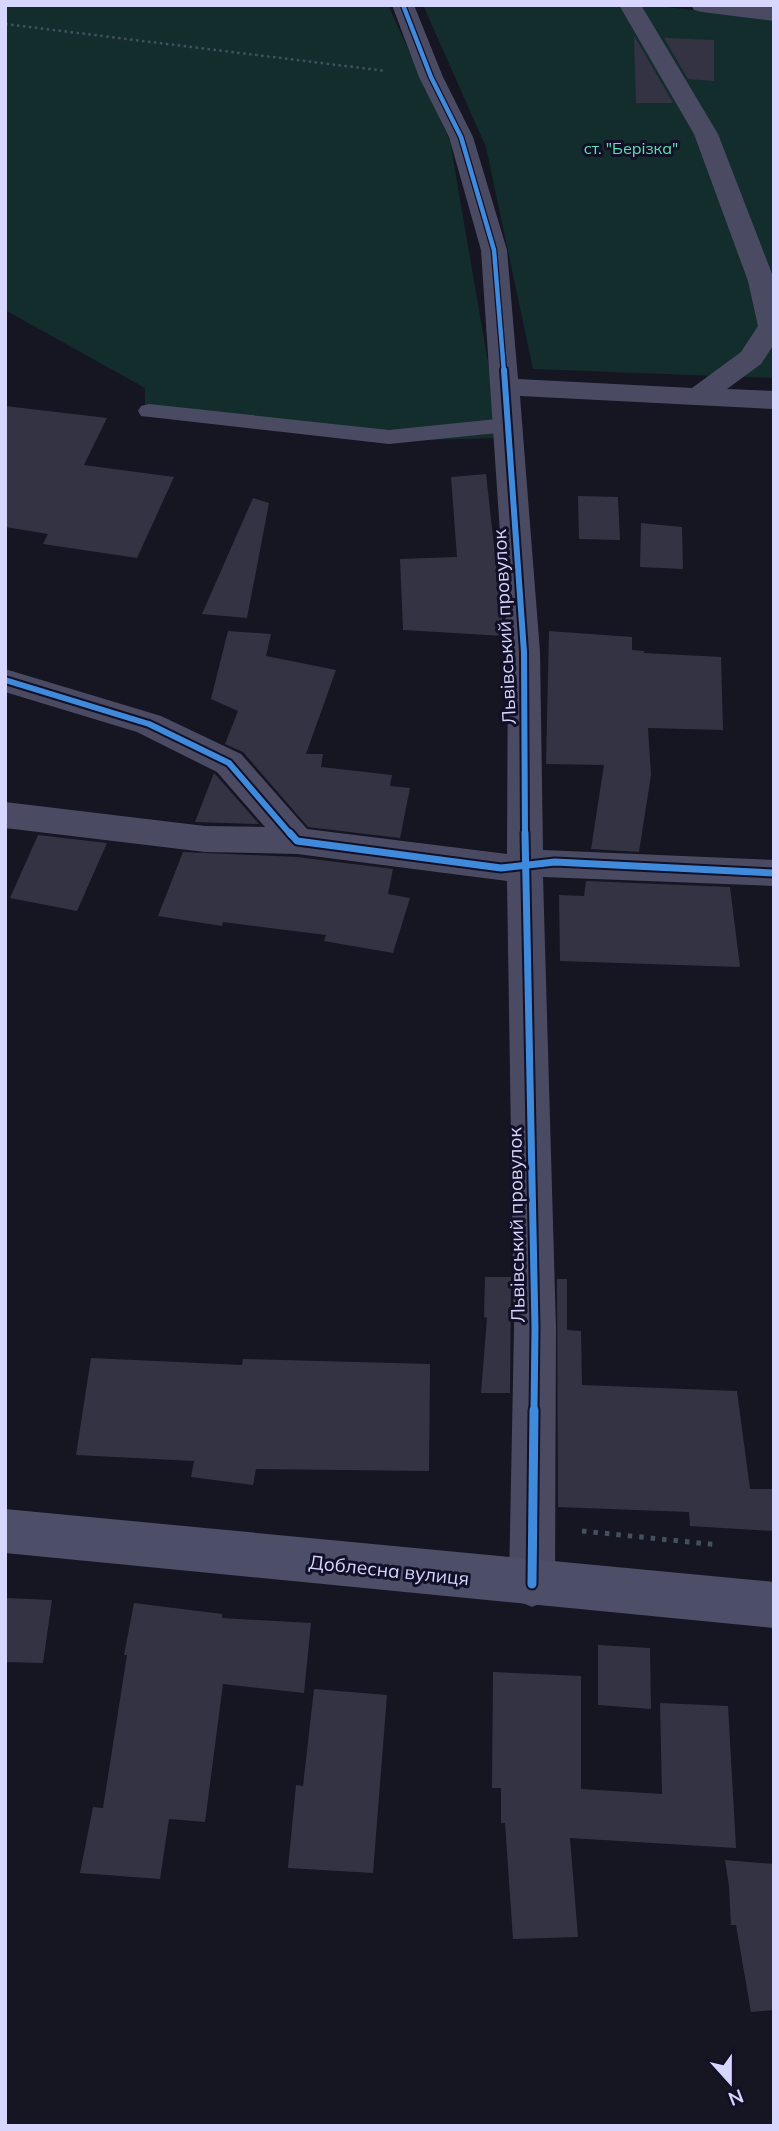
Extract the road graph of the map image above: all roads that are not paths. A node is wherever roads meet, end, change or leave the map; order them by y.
1 (403, 5) edge
2 (630, 5) edge
3 (702, 5) edge
4 (774, 13) edge
5 (505, 387) junction
6 (699, 396) junction
7 (774, 400) edge
8 (149, 411) dead end
9 (507, 425) junction
10 (5, 680) edge
11 (5, 815) edge
12 (297, 841) junction
13 (525, 865) junction
14 (774, 873) edge
15 (5, 1531) edge
16 (532, 1584) junction
17 (774, 1605) edge

1 - 5 street, Львівський провулок
2 - 6 street
3 - 4 street
5 - 6 street
5 - 9 street, Львівський провулок
6 - 7 street
8 - 9 lane
9 - 13 street, Львівський провулок
10 - 12 street
11 - 12 street
12 - 13 street
13 - 14 street
13 - 16 street, Львівський провулок
15 - 16 street, Доблесна вулиця
16 - 17 street, Доблесна вулиця

